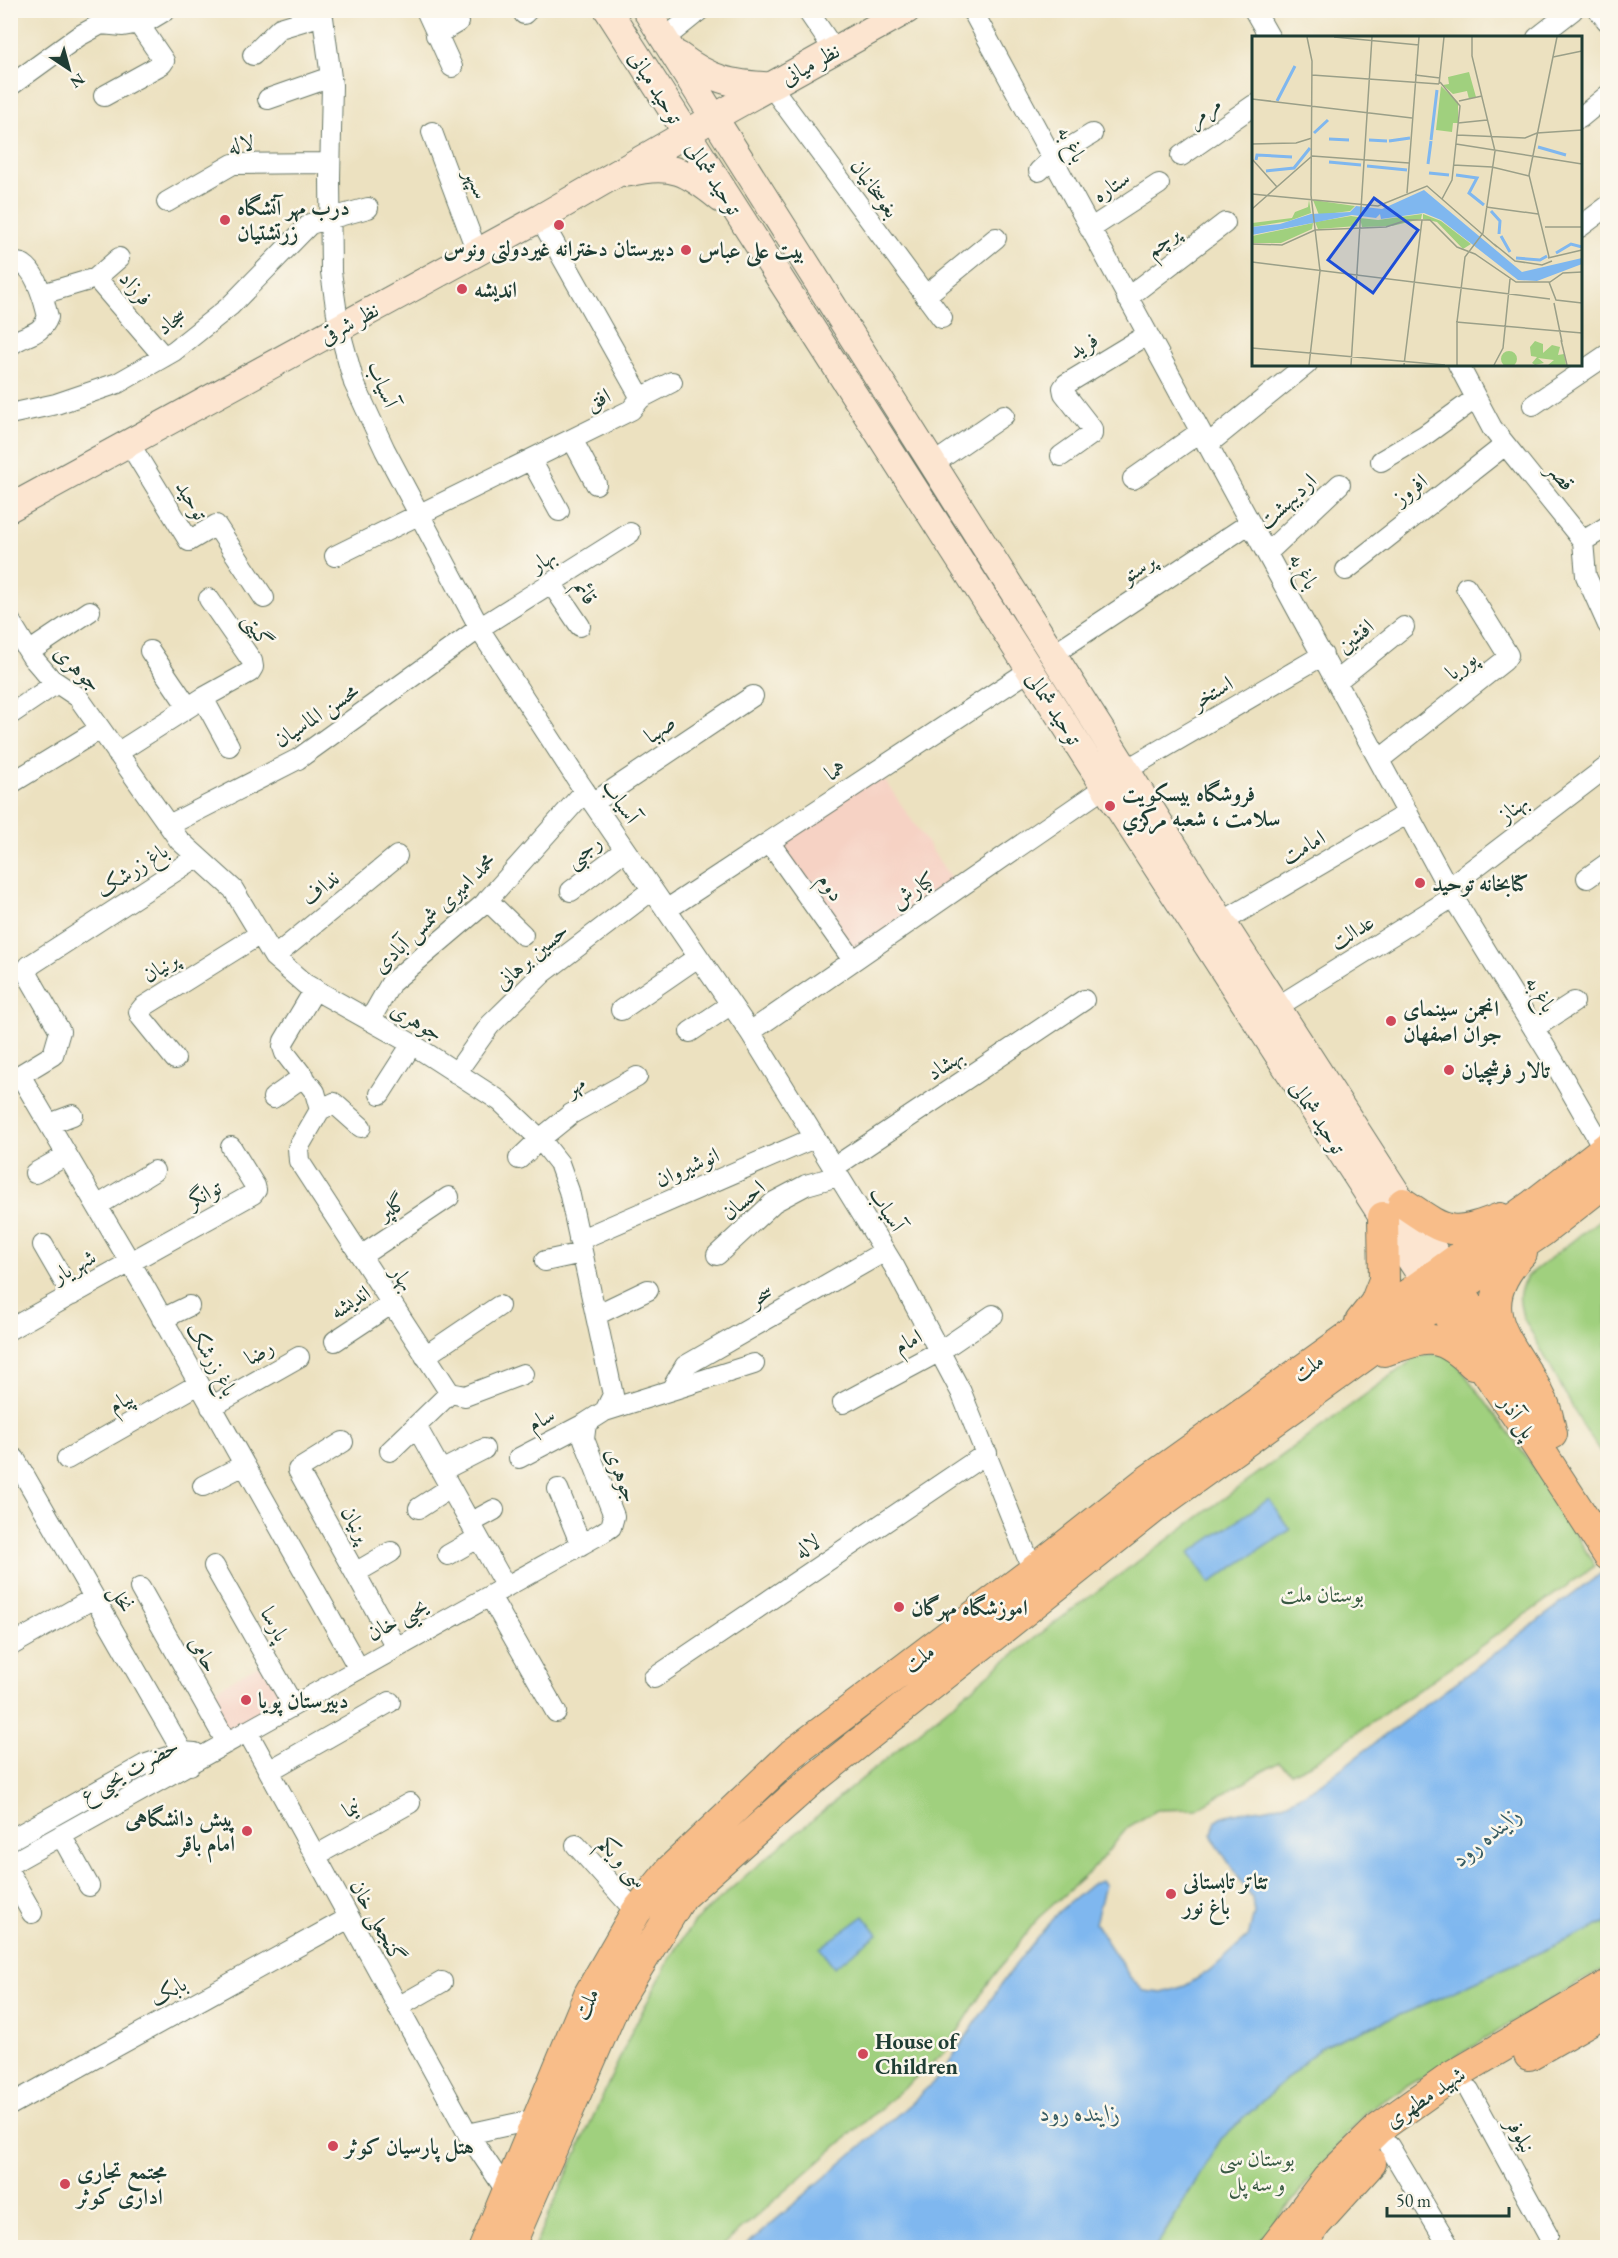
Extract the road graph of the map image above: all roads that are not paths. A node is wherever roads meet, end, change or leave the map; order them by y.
1 (166, 10) edge
2 (426, 10) edge
3 (608, 10) edge
4 (646, 10) edge
5 (700, 10) edge
6 (807, 10) edge
7 (907, 10) edge
8 (972, 10) edge
9 (1573, 10) edge
10 (1601, 10) edge
11 (322, 13) edge
12 (1608, 19) edge
13 (458, 22) dead end
14 (138, 23) junction
15 (436, 35) junction
16 (1540, 36) edge
17 (668, 44) junction
18 (835, 51) junction
19 (253, 55) dead end
20 (452, 67) dead end
21 (331, 77) junction
22 (10, 86) edge
23 (771, 86) junction
24 (1608, 95) edge
25 (104, 96) dead end
26 (268, 99) dead end
27 (1252, 106) edge
28 (1582, 117) edge
29 (713, 118) junction
30 (432, 132) dead end
31 (686, 134) junction
32 (1092, 134) dead end
33 (1181, 156) dead end
34 (330, 163) junction
35 (1046, 164) junction
36 (612, 176) junction
37 (1158, 184) dead end
38 (167, 202) dead end
39 (1608, 206) edge
40 (368, 208) dead end
41 (735, 211) junction
42 (330, 217) junction
43 (540, 218) junction
44 (1225, 223) dead end
45 (1582, 226) edge
46 (1090, 229) junction
47 (996, 238) dead end
48 (477, 252) junction
49 (119, 258) dead end
50 (10, 262) edge
51 (96, 278) junction
52 (42, 294) junction
53 (925, 296) junction
54 (1127, 298) junction
55 (942, 318) dead end
56 (339, 328) junction
57 (1146, 335) junction
58 (10, 346) edge
59 (1608, 354) edge
60 (164, 357) junction
61 (1304, 366) edge
62 (1459, 366) edge
63 (672, 382) dead end
64 (641, 398) junction
65 (1476, 398) junction
66 (1533, 405) dead end
67 (10, 414) edge
68 (1004, 415) dead end
69 (572, 439) junction
70 (1203, 439) junction
71 (129, 443) junction
72 (1505, 445) junction
73 (1061, 456) dead end
74 (531, 460) junction
75 (1381, 461) dead end
76 (933, 465) junction
77 (1133, 478) dead end
78 (596, 484) dead end
79 (1340, 484) dead end
80 (10, 508) edge
81 (559, 511) dead end
82 (420, 515) junction
83 (1250, 524) junction
84 (1608, 526) edge
85 (630, 533) dead end
86 (1583, 541) junction
87 (1267, 553) junction
88 (335, 556) dead end
89 (1346, 570) dead end
90 (551, 584) junction
91 (1466, 587) dead end
92 (264, 598) dead end
93 (209, 599) dead end
94 (90, 611) dead end
95 (10, 621) edge
96 (1608, 625) edge
97 (580, 626) dead end
98 (481, 627) junction
99 (1404, 627) dead end
100 (150, 651) dead end
101 (29, 652) junction
102 (1053, 654) junction
103 (1323, 655) junction
104 (1030, 670) junction
105 (1337, 681) junction
106 (57, 683) junction
107 (753, 696) dead end
108 (195, 703) junction
109 (11, 714) edge
110 (100, 729) junction
111 (1101, 729) junction
112 (1077, 744) junction
113 (229, 746) dead end
114 (117, 753) junction
115 (1379, 760) junction
116 (1608, 766) edge
117 (1126, 770) junction
118 (10, 784) edge
119 (1105, 787) junction
120 (589, 797) junction
121 (1408, 813) junction
122 (169, 825) junction
123 (769, 842) junction
124 (625, 850) junction
125 (397, 856) dead end
126 (197, 857) junction
127 (1608, 863) edge
128 (1587, 878) dead end
129 (652, 890) junction
130 (571, 891) dead end
131 (1451, 893) junction
132 (487, 900) junction
133 (666, 910) junction
134 (1222, 922) junction
135 (260, 934) junction
136 (523, 935) dead end
137 (274, 957) junction
138 (698, 957) junction
139 (853, 960) junction
140 (315, 989) junction
141 (1084, 1000) dead end
142 (1574, 1002) dead end
143 (730, 1005) junction
144 (1277, 1007) junction
145 (621, 1010) dead end
146 (370, 1020) junction
147 (1534, 1028) junction
148 (690, 1032) dead end
149 (750, 1032) junction
150 (412, 1044) junction
151 (175, 1059) dead end
152 (456, 1073) junction
153 (303, 1076) junction
154 (637, 1077) dead end
155 (15, 1078) edge
156 (380, 1094) dead end
157 (273, 1098) dead end
158 (320, 1110) junction
159 (73, 1115) dead end
160 (49, 1124) junction
161 (361, 1127) dead end
162 (814, 1138) junction
163 (540, 1139) junction
164 (231, 1147) dead end
165 (1606, 1148) edge
166 (67, 1155) junction
167 (519, 1159) dead end
168 (154, 1171) dead end
169 (835, 1172) junction
170 (36, 1173) dead end
171 (1608, 1180) edge
172 (449, 1197) dead end
173 (97, 1206) junction
174 (1393, 1210) junction
175 (1537, 1218) junction
176 (43, 1245) dead end
177 (581, 1247) junction
178 (885, 1251) junction
179 (717, 1255) dead end
180 (361, 1256) junction
181 (545, 1261) dead end
182 (130, 1263) junction
183 (1442, 1285) junction
184 (648, 1290) dead end
185 (72, 1295) junction
186 (392, 1304) junction
187 (189, 1306) dead end
188 (499, 1306) dead end
189 (596, 1315) junction
190 (993, 1315) dead end
191 (162, 1319) junction
192 (10, 1329) edge
193 (335, 1341) dead end
194 (1355, 1348) junction
195 (939, 1352) junction
196 (425, 1356) junction
197 (299, 1357) dead end
198 (754, 1364) dead end
199 (523, 1374) dead end
200 (199, 1384) junction
201 (1495, 1384) junction
202 (671, 1390) junction
203 (450, 1393) junction
204 (843, 1403) dead end
205 (211, 1407) junction
206 (605, 1411) junction
207 (585, 1423) junction
208 (416, 1426) junction
209 (1545, 1440) junction
210 (343, 1442) dead end
211 (484, 1449) dead end
212 (390, 1451) dead end
213 (987, 1453) junction
214 (519, 1458) dead end
215 (67, 1459) dead end
216 (10, 1462) edge
217 (244, 1465) junction
218 (446, 1480) junction
219 (203, 1486) dead end
220 (558, 1489) dead end
221 (419, 1508) dead end
222 (494, 1510) dead end
223 (1608, 1516) edge
224 (611, 1527) joint
225 (474, 1531) junction
226 (581, 1545) junction
227 (391, 1552) dead end
228 (448, 1554) dead end
229 (1608, 1555) edge
230 (214, 1566) dead end
231 (1033, 1571) junction
232 (355, 1573) junction
233 (140, 1588) dead end
234 (498, 1591) junction
235 (94, 1598) junction
236 (10, 1646) edge
237 (396, 1647) junction
238 (358, 1669) junction
239 (654, 1678) dead end
240 (390, 1702) dead end
241 (293, 1706) junction
242 (556, 1712) dead end
243 (247, 1731) junction
244 (226, 1743) junction
245 (206, 1753) joint
246 (186, 1759) junction
247 (269, 1771) junction
248 (410, 1803) dead end
249 (61, 1836) junction
250 (10, 1840) edge
251 (576, 1845) dead end
252 (315, 1856) junction
253 (10, 1864) edge
254 (10, 1874) edge
255 (88, 1886) dead end
256 (636, 1912) junction
257 (32, 1913) dead end
258 (349, 1918) junction
259 (442, 1982) dead end
260 (1608, 1985) edge
261 (398, 2007) junction
262 (1608, 2010) edge
263 (1469, 2090) junction
264 (10, 2105) edge
265 (537, 2119) junction
266 (468, 2134) junction
267 (1389, 2146) junction
268 (507, 2192) junction
269 (1548, 2235) dead end
270 (484, 2247) edge
271 (509, 2247) edge
272 (1274, 2247) edge
273 (1300, 2247) edge
274 (1450, 2247) edge

1 - 14 street
2 - 15 street
3 - 31 main road, توحید میانی
4 - 17 main road, توحید میانی
5 - 17 street
6 - 18 street
7 - 18 main road, نظر میانی
8 - 35 street, باغ به
9 - 16 street
10 - 12 street
11 - 19 street
11 - 21 street, آسیاب
13 - 15 street
14 - 22 street
14 - 25 street
15 - 20 street
17 - 23 main road
17 - 29 main road, توحید میانی
18 - 23 main road, نظر میانی
21 - 26 street
21 - 34 street, آسیاب
23 - 29 main road, نظر میانی
23 - 53 street, بغوسخانیان
24 - 28 street
27 - 33 street, مرمر
29 - 31 main road, نظر میانی
29 - 76 main road, توحید شمالی
30 - 48 street, سپهر
31 - 36 main road, نظر شرقی
31 - 41 main road, توحید شمالی
32 - 35 street
34 - 38 street, لاله
34 - 42 street, آسیاب
35 - 46 street, باغ به
36 - 41 main road
36 - 43 main road, نظر شرقی
37 - 46 street, ستاره
39 - 45 street
40 - 42 street, سجاد
41 - 104 main road, توحید شمالی
42 - 56 street, آسیاب
42 - 60 street, سجاد
43 - 48 main road, نظر شرقی
43 - 64 street, افق
44 - 54 street, پرچم
46 - 54 street, باغ به
47 - 53 street
48 - 56 main road, نظر شرقی
49 - 51 street
50 - 52 street
51 - 52 street
51 - 60 street, فرزاد
52 - 58 street
53 - 55 street, بغوسخانیان
54 - 57 street, باغ به
56 - 71 main road, نظر شرقی
56 - 82 street, آسیاب
57 - 70 street, باغ به
57 - 73 street, فرید
59 - 66 street
60 - 67 street, سجاد
61 - 70 street
62 - 65 street, قصر
63 - 64 street
64 - 69 street, افق
65 - 72 street, قصر
65 - 75 street, افروز
68 - 76 street
69 - 74 street, افق
69 - 78 street
70 - 77 street
70 - 83 street, باغ به
71 - 80 main road, نظر شرقی
71 - 92 street, توحید
72 - 86 street, قصر
72 - 89 street, افروز
74 - 81 street
74 - 82 street, افق
76 - 102 main road, توحید شمالی
79 - 87 street, اردیبهشت
82 - 88 street, افق
82 - 98 street, آسیاب
83 - 87 street, باغ به
83 - 102 street, پرستو
84 - 86 street
85 - 90 street, بهار
86 - 96 street
87 - 103 street, باغ به
90 - 97 street, قائم
90 - 98 street, بهار
91 - 115 street, پوریا
93 - 108 street, گیتی
94 - 101 street
95 - 101 street, جوهری
98 - 120 street, آسیاب
98 - 122 street, محسن الماسیان
99 - 105 street, افشین
100 - 108 street
101 - 106 street, جوهری
102 - 111 main road, توحید شمالی
103 - 105 street, باغ به
103 - 117 street, استخر
104 - 112 main road, توحید شمالی
104 - 123 street, هما
105 - 115 street, باغ به
106 - 109 street
106 - 110 street, جوهری
107 - 120 street, صهبا
108 - 113 street
108 - 114 street, گیتی
110 - 114 street, جوهری
110 - 118 street
111 - 112 main road
111 - 117 main road, توحید شمالی
112 - 119 main road, توحید شمالی
114 - 122 street, جوهری
115 - 121 street, باغ به
116 - 131 street, بهناز
117 - 134 main road, توحید شمالی
119 - 139 street, کیارش
119 - 174 main road, توحید شمالی
120 - 124 street, آسیاب
120 - 132 street, محمد امیری شمس آبادی
121 - 131 street, باغ به
121 - 134 street, امامت
122 - 126 street, جوهری
123 - 133 street, هما
123 - 139 street, دوم
124 - 129 street, آسیاب
124 - 130 street, رجبی
125 - 137 street, نداف
126 - 135 street, جوهری
126 - 155 street, باغ زرشک
127 - 128 street
129 - 133 street, آسیاب
129 - 152 street, حسین برهانی
131 - 144 street, عدالت
131 - 147 street, باغ به
132 - 136 street
132 - 146 street, محمد امیری شمس آبادی
133 - 138 street, آسیاب
134 - 144 main road, توحید شمالی
135 - 137 street, جوهری
135 - 151 street, پرنیان
137 - 140 street, جوهری
138 - 143 street, آسیاب
138 - 145 street
139 - 149 street, کیارش
140 - 146 street, جوهری
140 - 153 street
141 - 169 street, بهشاد
142 - 147 street
143 - 148 street
143 - 149 street, آسیاب
144 - 174 main road, توحید شمالی
146 - 150 street, جوهری
147 - 165 street, باغ به
149 - 162 street, آسیاب
150 - 152 street, جوهری
150 - 156 street
152 - 163 street, جوهری
153 - 157 street
153 - 158 street
154 - 163 street, مهر
155 - 160 street, باغ زرشک
158 - 161 street
158 - 180 street, بهار
159 - 160 street
160 - 166 street, باغ زرشک
162 - 169 street, آسیاب
162 - 177 street, انوشیروان
163 - 167 street, مهر
163 - 177 street, جوهری
164 - 182 street, توانگر
165 - 175 main road, ملت
166 - 170 street
166 - 173 street, باغ زرشک
168 - 173 street
169 - 178 street, آسیاب
169 - 179 street, احسان
171 - 175 main road, ملت
172 - 180 street, گلپر
173 - 182 street, باغ زرشک
174 - 175 main road
174 - 183 main road, توحید شمالی
174 - 194 main road
175 - 183 main road, ملت
175 - 209 main road
176 - 185 street
177 - 181 street, انوشیروان
177 - 189 street, جوهری
178 - 195 street, آسیاب
178 - 202 street, سحر
180 - 186 street, بهار
182 - 185 street, شهریار
182 - 191 street, باغ زرشک
183 - 194 main road, ملت
183 - 201 main road, پل آذر
183 - 209 main road, پل آذر
184 - 189 street
185 - 192 street, شهریار
186 - 193 street, اندیشه
186 - 196 street, بهار
187 - 191 street
188 - 196 street
189 - 206 street, جوهری
190 - 195 street, امام
191 - 200 street, باغ زرشک
194 - 201 main road
194 - 231 main road, ملت
194 - 271 main road, ملت
195 - 204 street, امام
195 - 213 street, آسیاب
196 - 203 street, بهار
197 - 205 street, رضا
198 - 202 street
199 - 203 street
200 - 205 street, باغ زرشک
200 - 215 street, پیام
201 - 209 main road, پل آذر
202 - 206 street
203 - 208 street
205 - 217 street, باغ زرشک
206 - 207 street, جوهری
207 - 214 street, سام
207 - 224 street, جوهری
208 - 212 street
208 - 218 street
209 - 223 main road, پل آذر
209 - 229 main road, پل آذر
210 - 232 street, پرنیان
211 - 218 street
213 - 231 street, آسیاب
213 - 239 street, لاله
216 - 235 street, نخل
217 - 219 street
217 - 238 street, باغ زرشک
218 - 221 street
218 - 225 street
220 - 226 street
222 - 225 street
224 - 226 street, یحیی خان
225 - 228 street
225 - 234 street
226 - 234 street, یحیی خان
227 - 232 street
230 - 241 street, پارسا
231 - 256 main road, ملت
232 - 237 street, پرنیان
233 - 244 street, حامی
234 - 237 street, یحیی خان
234 - 242 street
235 - 236 street
235 - 246 street, نخل
237 - 238 street, یحیی خان
238 - 241 street, یحیی خان
240 - 247 street
241 - 243 street, یحیی خان
243 - 244 street, یحیی خان
243 - 247 street, گنجعلی خان
244 - 245 street, یحیی خان
245 - 246 street, حضرت یحیی ع
246 - 249 street, حضرت یحیی ع
246 - 250 street, حضرت یحیی ع
247 - 252 street, گنجعلی خان
248 - 252 street, نیما
249 - 253 street, حضرت یحیی ع
249 - 255 street
251 - 256 street, سی و یکم
252 - 258 street, گنجعلی خان
254 - 257 street
256 - 265 main road, ملت
258 - 261 street, گنجعلی خان
258 - 264 street, بابک
259 - 261 street
260 - 272 main road, شهید مطهری
261 - 266 street, گنجعلی خان
262 - 263 main road, شهید مطهری
263 - 267 main road, شهید مطهری
263 - 269 street, نیلوفر
265 - 266 street
265 - 268 main road, ملت
266 - 268 street, گنجعلی خان
267 - 273 main road, شهید مطهری
267 - 274 street
268 - 270 main road, ملت

